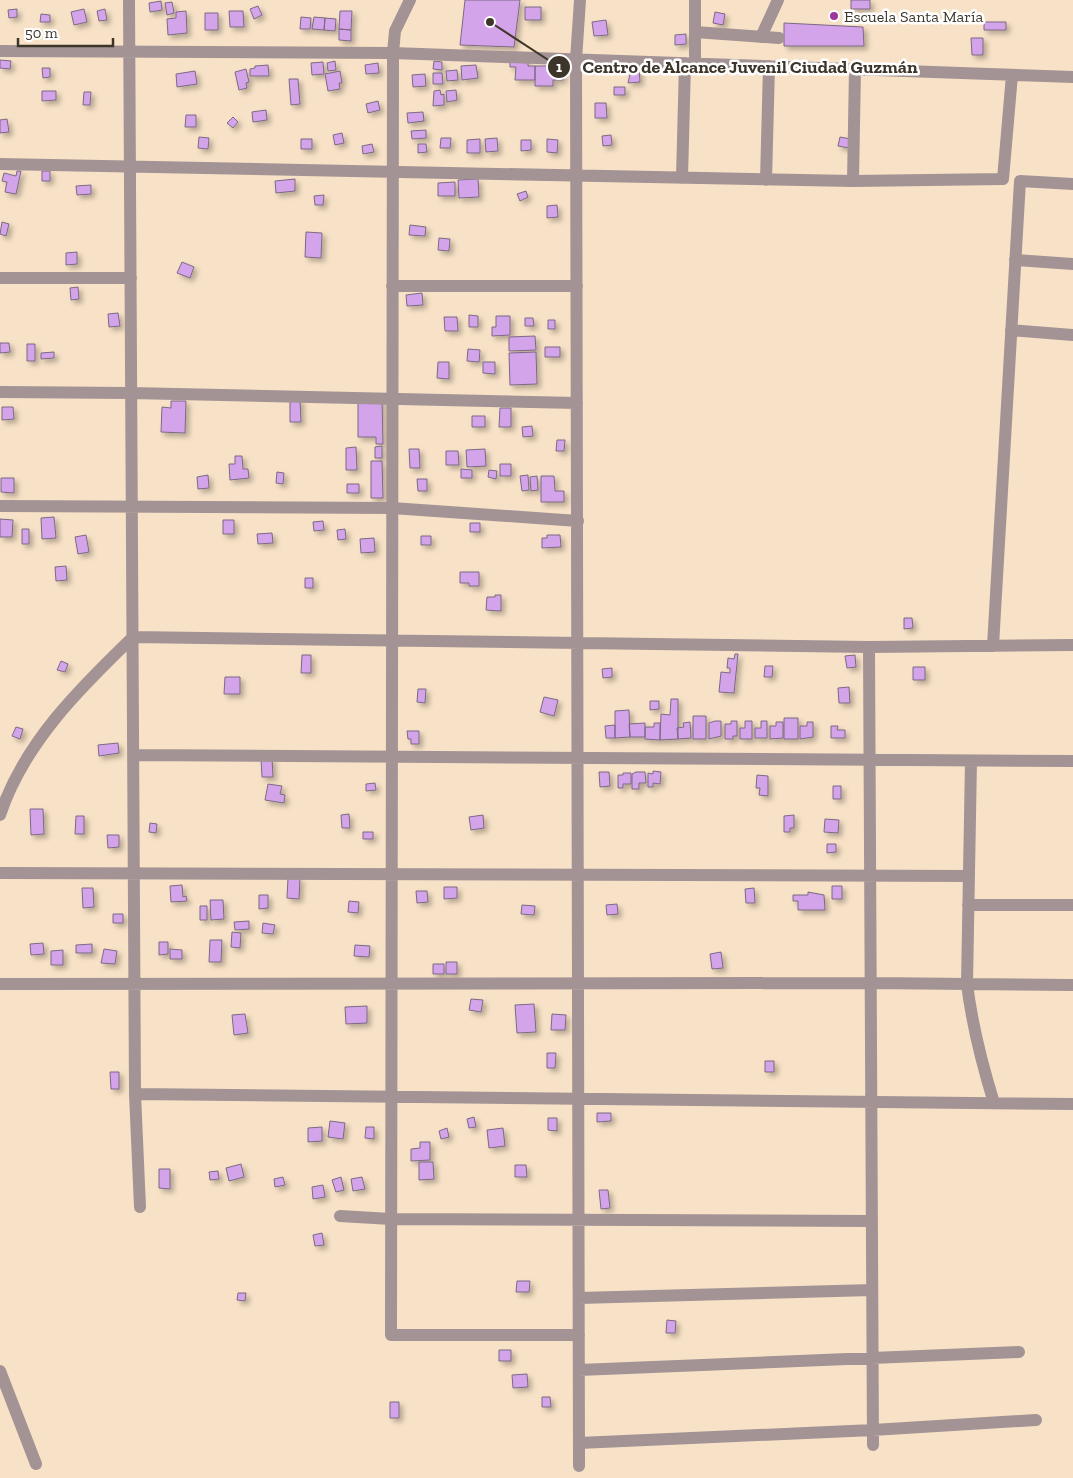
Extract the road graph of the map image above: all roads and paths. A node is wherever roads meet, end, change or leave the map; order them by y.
1 (129, 0) edge
2 (410, 0) edge
3 (580, 0) edge
4 (695, 0) edge
5 (778, 0) edge
6 (695, 32) junction
7 (761, 37) junction
8 (779, 38) dead end
9 (0, 51) edge
10 (130, 52) junction
11 (393, 53) junction
12 (576, 60) junction
13 (690, 64) junction
14 (770, 66) junction
15 (856, 70) junction
16 (1012, 75) junction
17 (1073, 77) edge
18 (0, 164) edge
19 (130, 167) junction
20 (392, 172) junction
21 (577, 176) junction
22 (682, 178) junction
23 (1003, 179) junction
24 (766, 180) junction
25 (853, 181) junction
26 (1020, 181) junction
27 (1073, 184) edge
28 (1015, 260) junction
29 (1073, 264) edge
30 (0, 278) edge
31 (131, 278) junction
32 (392, 286) junction
33 (577, 286) junction
34 (1011, 330) junction
35 (1073, 334) edge
36 (0, 392) edge
37 (131, 393) junction
38 (392, 398) junction
39 (577, 403) junction
40 (0, 506) edge
41 (132, 506) junction
42 (392, 508) junction
43 (578, 521) junction
44 (133, 637) junction
45 (392, 640) junction
46 (578, 643) junction
47 (1073, 645) edge
48 (869, 646) junction
49 (993, 646) junction
50 (133, 754) junction
51 (392, 757) junction
52 (578, 758) junction
53 (870, 761) junction
54 (971, 761) junction
55 (1073, 761) edge
56 (0, 815) edge
57 (0, 873) edge
58 (134, 874) junction
59 (391, 874) junction
60 (578, 874) junction
61 (871, 874) junction
62 (969, 876) junction
63 (968, 905) junction
64 (1073, 905) edge
65 (579, 983) junction
66 (872, 983) junction
67 (0, 984) edge
68 (135, 984) junction
69 (391, 984) junction
70 (967, 984) junction
71 (1073, 985) edge
72 (135, 1094) junction
73 (391, 1097) junction
74 (579, 1099) junction
75 (873, 1102) junction
76 (994, 1103) junction
77 (1073, 1104) edge
78 (140, 1208) dead end
79 (340, 1216) dead end
80 (391, 1219) junction
81 (579, 1220) junction
82 (872, 1221) junction
83 (872, 1290) junction
84 (579, 1298) junction
85 (579, 1336) junction
86 (1019, 1352) dead end
87 (872, 1358) junction
88 (579, 1370) junction
89 (0, 1371) edge
90 (1036, 1420) dead end
91 (873, 1430) junction
92 (579, 1443) junction
93 (873, 1445) dead end
94 (36, 1464) dead end
95 (580, 1466) dead end

1 - 10 street
2 - 11 street
3 - 12 street
4 - 6 street
5 - 7 street
6 - 7 street
6 - 13 street
7 - 8 street
9 - 10 street
10 - 11 street
10 - 19 street
11 - 12 street
11 - 20 street
12 - 13 street
12 - 21 street
13 - 14 street
13 - 22 street
14 - 15 street
14 - 24 street
15 - 16 street
15 - 25 street
16 - 17 street
16 - 23 street
18 - 19 street
19 - 20 street
19 - 31 street
20 - 21 street
20 - 32 street
21 - 22 street
21 - 33 street
22 - 24 street
23 - 25 street
23 - 26 street
24 - 25 street
26 - 27 street
26 - 28 street
28 - 29 street
28 - 34 street
30 - 31 street
31 - 37 street
32 - 33 street
32 - 38 street
33 - 39 street
34 - 35 street
34 - 49 street
36 - 37 street
37 - 38 street
37 - 41 street
38 - 39 street
38 - 42 street
39 - 43 street
40 - 41 street
41 - 42 street
41 - 44 street
42 - 43 street
42 - 45 street
43 - 46 street
44 - 45 street
44 - 50 street
44 - 56 street
45 - 46 street
45 - 51 street
46 - 48 street
46 - 52 street
47 - 49 street
48 - 49 street
48 - 53 street
50 - 51 street
50 - 58 street
51 - 52 street
51 - 59 street
52 - 53 street
52 - 60 street
53 - 54 street
53 - 61 street
54 - 55 street
54 - 62 street
57 - 58 street
58 - 59 street
58 - 68 street
59 - 60 street
59 - 69 street
60 - 61 street
60 - 65 street
61 - 62 street
61 - 66 street
62 - 63 street
63 - 64 street
63 - 70 street
65 - 66 street
65 - 69 street
65 - 74 street
66 - 70 street
66 - 75 street
67 - 68 street
68 - 69 street
68 - 72 street
69 - 73 street
70 - 71 street
70 - 76 street
72 - 73 street
72 - 78 street
73 - 74 street
73 - 80 street
74 - 75 street
74 - 81 street
75 - 76 street
75 - 82 street
76 - 77 street
79 - 80 street
80 - 81 street
80 - 85 street
81 - 82 street
81 - 84 street
82 - 83 street
83 - 84 street
83 - 87 street
84 - 85 street
85 - 88 street
86 - 87 street
87 - 88 street
87 - 91 street
88 - 92 street
89 - 94 street
90 - 91 street
91 - 92 street
91 - 93 street
92 - 95 street

